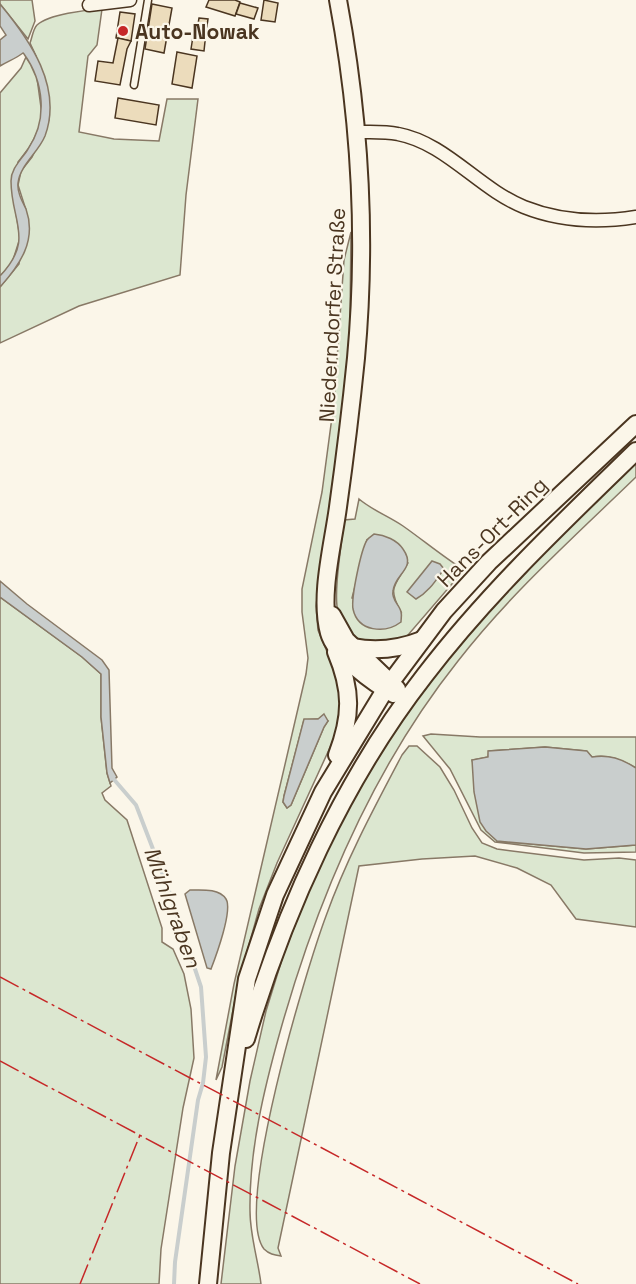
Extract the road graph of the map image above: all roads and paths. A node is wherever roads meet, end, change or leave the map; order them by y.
1 (130, 0) edge
2 (148, 0) edge
3 (338, 0) edge
4 (89, 5) dead end
5 (134, 85) dead end
6 (357, 132) junction
7 (636, 217) edge
8 (636, 424) edge
9 (636, 451) edge
10 (326, 597) junction
11 (422, 639) junction
12 (332, 641) junction
13 (353, 647) junction
14 (388, 685) junction
15 (406, 700) junction
16 (323, 792) junction
17 (231, 1092) junction
18 (208, 1284) edge

1 - 4 street
2 - 5 lane
3 - 6 main road, Niederndorfer Straße
6 - 7 street
6 - 10 main road, Niederndorfer Straße
8 - 11 main road, Hans-Ort-Ring
9 - 15 main road, Hans-Ort-Ring
10 - 12 main road, Niederndorfer Straße
10 - 13 main road, Niederndorfer Straße
11 - 13 main road
11 - 14 main road, Hans-Ort-Ring
12 - 14 main road, Niederndorfer Straße
12 - 16 main road
13 - 14 main road, Niederndorfer Straße
14 - 15 main road, Niederndorfer Straße
14 - 16 main road
15 - 17 main road
16 - 17 main road
17 - 18 main road

